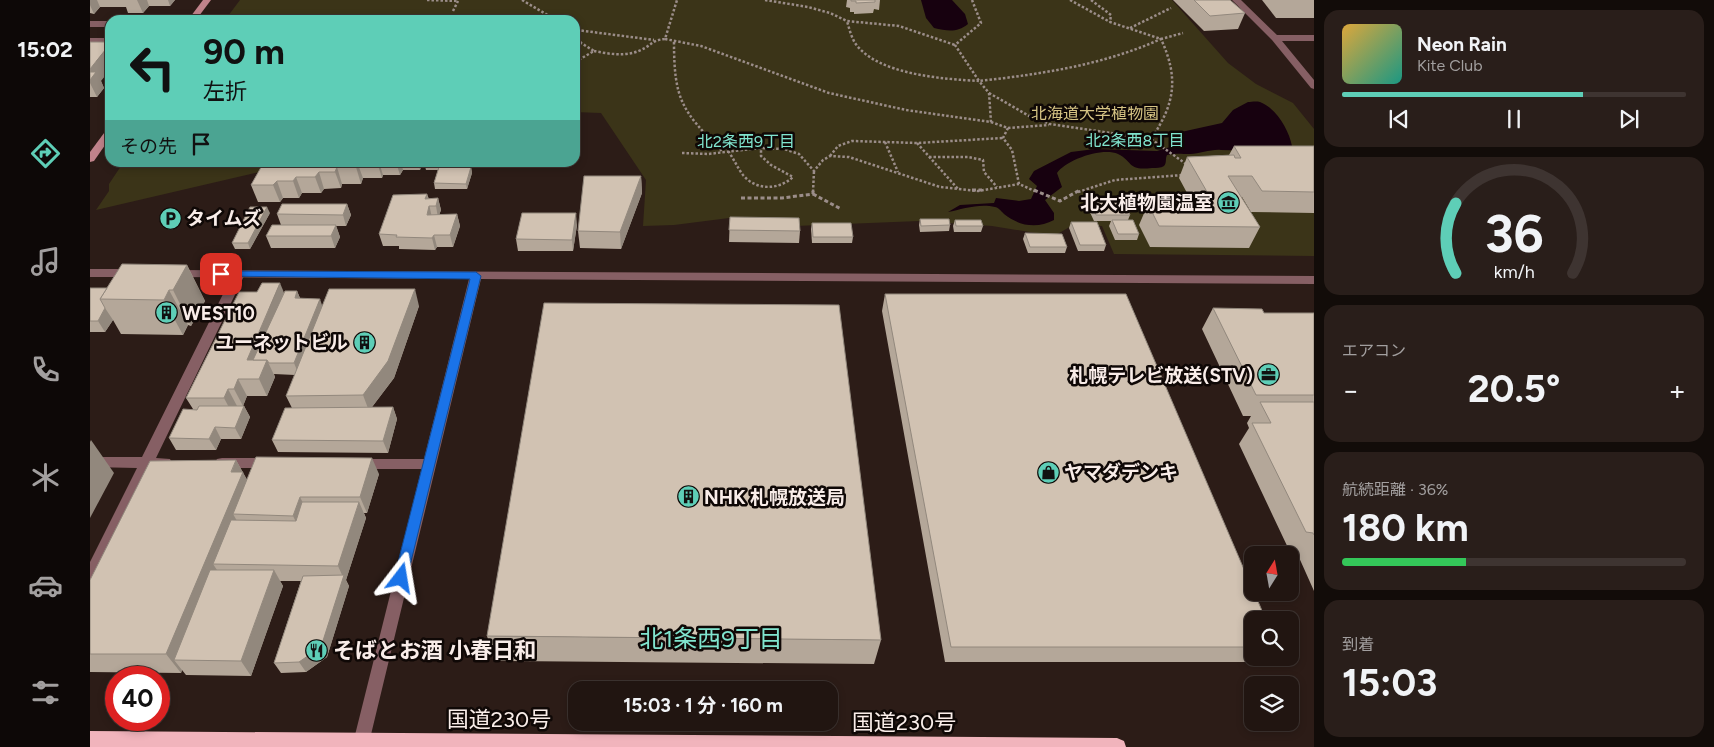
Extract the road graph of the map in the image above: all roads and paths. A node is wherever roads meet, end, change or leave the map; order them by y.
1 (207, 0) edge
2 (427, 0) edge
3 (458, 0) edge
4 (522, 0) edge
5 (676, 0) edge
6 (765, 0) edge
7 (972, 0) edge
8 (1070, 0) edge
9 (1091, 0) edge
10 (1236, 0) edge
11 (1171, 8) dead end
12 (453, 12) dead end
13 (196, 15) edge
14 (548, 15) edge
15 (847, 21) junction
16 (1110, 22) junction
17 (90, 24) edge
18 (105, 24) edge
19 (1130, 28) junction
20 (580, 30) edge
21 (1183, 33) dead end
22 (1276, 38) junction
23 (1314, 38) edge
24 (665, 39) junction
25 (1161, 39) junction
26 (580, 40) edge
27 (654, 40) junction
28 (90, 41) edge
29 (105, 41) edge
30 (674, 42) junction
31 (955, 45) junction
32 (594, 51) junction
33 (580, 60) edge
34 (979, 81) junction
35 (1314, 86) edge
36 (990, 93) junction
37 (991, 122) junction
38 (1050, 124) junction
39 (1008, 128) junction
40 (1002, 138) junction
41 (105, 139) edge
42 (1151, 139) junction
43 (885, 141) junction
44 (917, 143) junction
45 (761, 148) junction
46 (728, 150) junction
47 (722, 151) junction
48 (682, 153) dead end
49 (830, 156) junction
50 (929, 157) junction
51 (90, 159) edge
52 (1187, 165) dead end
53 (814, 171) junction
54 (898, 172) junction
55 (1190, 175) edge
56 (1019, 184) junction
57 (998, 188) junction
58 (958, 189) junction
59 (813, 194) junction
60 (741, 198) dead end
61 (841, 209) dead end
62 (90, 273) edge
63 (140, 274) edge
64 (160, 274) edge
65 (240, 274) junction
66 (476, 276) junction
67 (1314, 280) edge
68 (90, 462) edge
69 (146, 463) junction
70 (176, 463) edge
71 (206, 463) edge
72 (285, 463) edge
73 (345, 464) edge
74 (429, 464) junction
75 (90, 577) edge
76 (90, 740) edge
77 (360, 745) edge
78 (1062, 747) edge
79 (1117, 747) edge

1 - 13 main road
2 - 3 path
3 - 12 path
4 - 14 path
5 - 24 path
6 - 15 path
7 - 31 path
8 - 16 path
9 - 16 path
10 - 22 street
11 - 19 path
15 - 31 path
15 - 34 path
16 - 19 path
17 - 18 street
19 - 25 path
20 - 27 path
21 - 25 path
22 - 23 street
22 - 35 street
24 - 27 path
24 - 30 path
25 - 34 path
25 - 42 path
26 - 32 path
27 - 32 path
28 - 29 street
30 - 37 path
30 - 47 path
31 - 34 path
32 - 33 path
34 - 36 path
36 - 37 path
36 - 38 path
37 - 39 path
38 - 39 path
38 - 42 path
39 - 40 path
40 - 44 path
40 - 56 path
41 - 51 main road
42 - 52 path
43 - 44 path
43 - 49 path
43 - 54 path
44 - 50 path
45 - 46 path
45 - 46 path
45 - 53 path
46 - 47 path
47 - 48 path
49 - 53 path
49 - 54 path
50 - 57 path
50 - 58 path
53 - 59 path
54 - 58 path
55 - 56 path
56 - 57 path
57 - 58 path
59 - 60 path
59 - 61 path
62 - 63 street
64 - 65 street
65 - 66 street
65 - 69 street
66 - 67 street
66 - 74 street
68 - 69 street
69 - 70 street
69 - 75 street
71 - 72 street
73 - 74 street
74 - 77 street
76 - 77 highway, 国道230号
77 - 78 highway, 国道230号
78 - 79 highway, 国道230号

